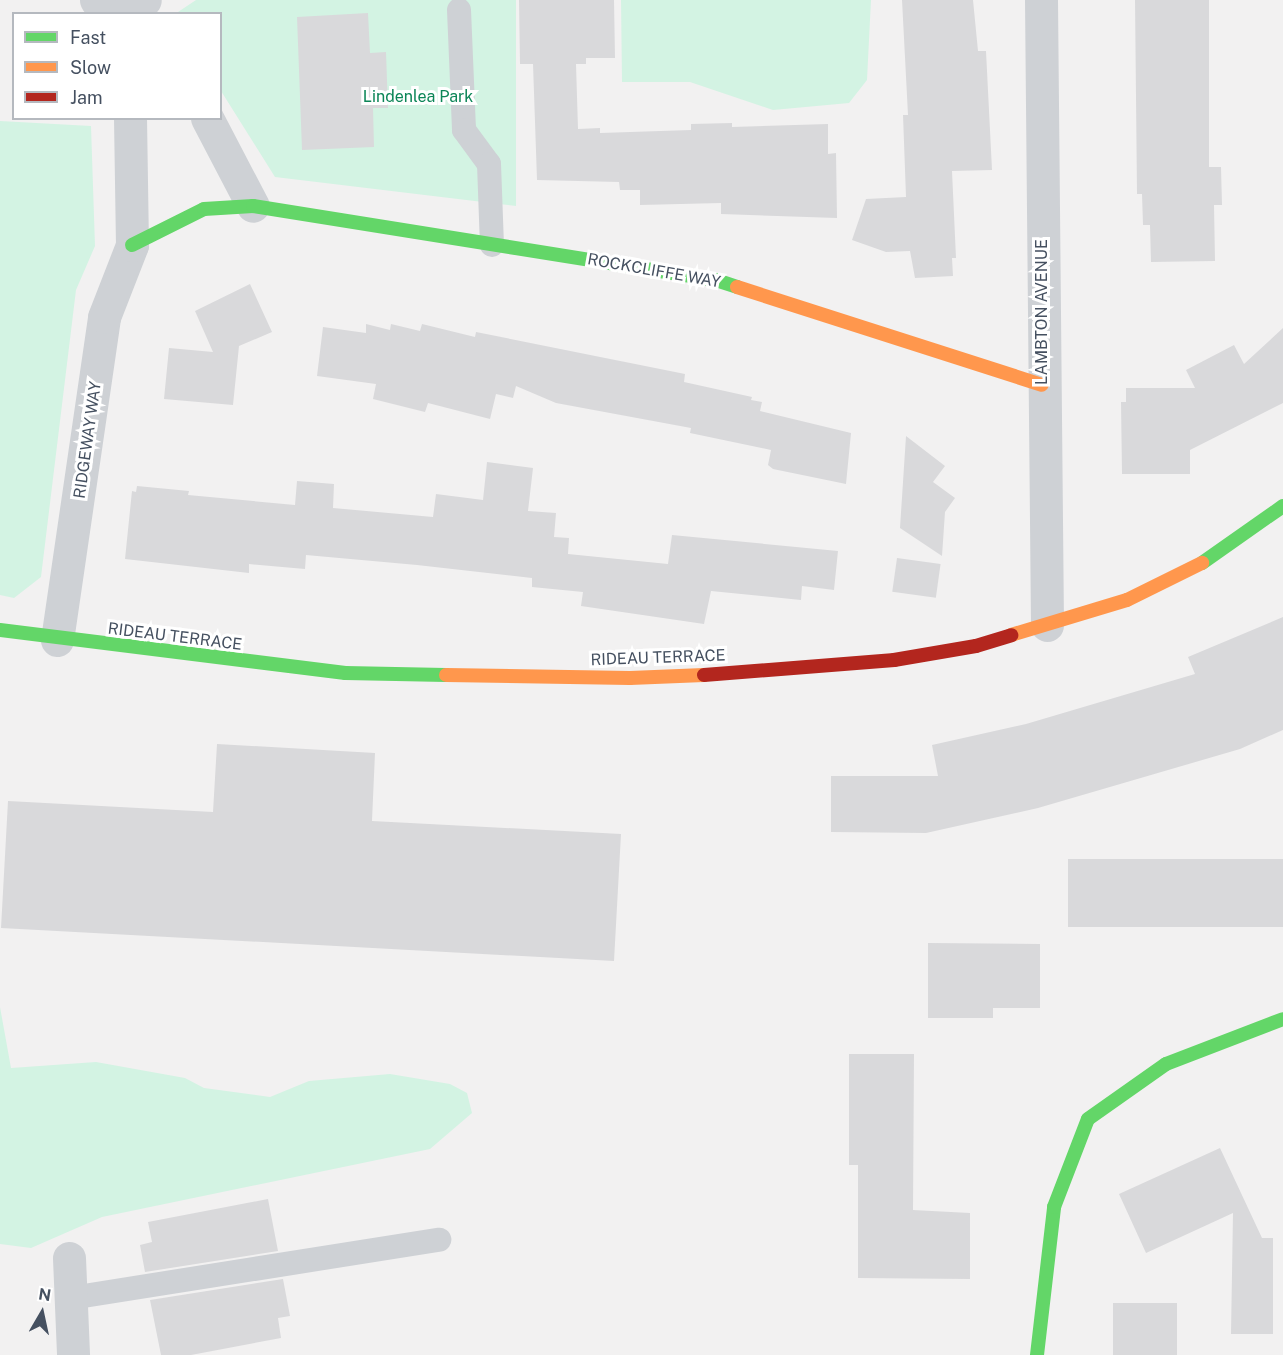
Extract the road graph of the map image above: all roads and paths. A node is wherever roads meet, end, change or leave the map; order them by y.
1 (145, 0) edge
2 (1041, 0) edge
3 (459, 10) dead end
4 (127, 12) edge
5 (130, 120) edge
6 (208, 120) edge
7 (254, 206) junction
8 (132, 245) junction
9 (492, 245) junction
10 (1042, 385) junction
11 (1283, 506) edge
12 (1047, 625) junction
13 (0, 630) edge
14 (57, 640) junction
15 (1283, 1019) edge
16 (439, 1240) dead end
17 (69, 1258) dead end
18 (71, 1298) junction
19 (73, 1355) edge
20 (1037, 1355) edge

1 - 4 street
2 - 10 street, LAMBTON AVENUE
3 - 9 lane
5 - 8 street
6 - 7 street
7 - 8 street, ROCKCLIFFE WAY
7 - 9 street, ROCKCLIFFE WAY
8 - 14 street, RIDGEWAY WAY
9 - 10 street, ROCKCLIFFE WAY
10 - 12 street, LAMBTON AVENUE
11 - 12 street, RIDEAU TERRACE
12 - 14 street, RIDEAU TERRACE
13 - 14 street, RIDEAU TERRACE
15 - 20 street
16 - 18 lane
17 - 18 street
18 - 19 street

